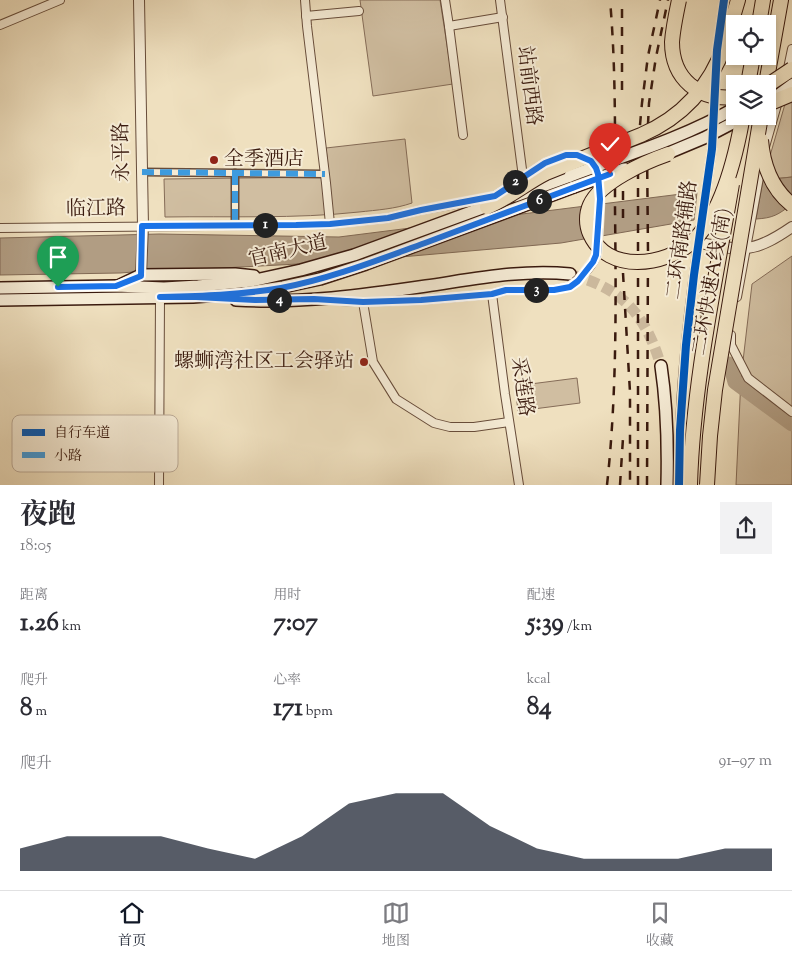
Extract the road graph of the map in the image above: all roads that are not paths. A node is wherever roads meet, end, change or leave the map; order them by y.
1 (60, 0) edge
2 (139, 0) edge
3 (305, 0) edge
4 (445, 0) edge
5 (500, 0) edge
6 (679, 0) edge
7 (724, 0) edge
8 (738, 0) edge
9 (756, 0) edge
10 (763, 0) edge
11 (780, 0) edge
12 (359, 10) dead end
13 (757, 15) edge
14 (759, 15) edge
15 (306, 16) junction
16 (503, 17) junction
17 (0, 25) edge
18 (449, 26) junction
19 (792, 49) edge
20 (792, 70) edge
21 (769, 75) edge
22 (776, 80) edge
23 (792, 85) edge
24 (792, 94) edge
25 (776, 97) edge
26 (726, 98) edge
27 (776, 100) edge
28 (726, 113) edge
29 (730, 125) edge
30 (742, 125) edge
31 (743, 125) edge
32 (760, 125) edge
33 (761, 125) edge
34 (462, 135) dead end
35 (668, 154) junction
36 (142, 172) junction
37 (235, 173) junction
38 (325, 174) junction
39 (522, 177) junction
40 (792, 205) edge
41 (488, 207) junction
42 (330, 224) junction
43 (235, 226) junction
44 (792, 227) edge
45 (0, 228) edge
46 (142, 230) junction
47 (699, 243) junction
48 (746, 248) junction
49 (141, 274) junction
50 (267, 278) junction
51 (573, 278) junction
52 (116, 286) junction
53 (0, 288) edge
54 (492, 294) junction
55 (160, 297) junction
56 (314, 299) junction
57 (0, 300) edge
58 (363, 302) junction
59 (731, 335) junction
60 (661, 366) tunnel mouth
61 (792, 412) edge
62 (159, 415) edge
63 (510, 422) junction
64 (159, 472) edge
65 (159, 485) edge
66 (519, 485) edge
67 (667, 485) edge
68 (679, 485) edge
69 (690, 485) edge
70 (708, 485) edge
71 (713, 485) edge

1 - 17 street
2 - 36 street, 永平路
3 - 15 street
4 - 18 street
5 - 16 street, 站前西路
6 - 26 highway, bridge
7 - 47 street, 二环南路辅路
8 - 41 highway, bridge
9 - 13 highway
10 - 14 highway
11 - 21 highway
12 - 15 street
15 - 38 street
16 - 18 street
16 - 39 street, 站前西路
18 - 34 street
19 - 48 street
20 - 22 highway, bridge
23 - 25 main road, bridge
24 - 27 highway, bridge
28 - 41 main road, 官南大道, bridge
29 - 35 main road, 官南大道, bridge
30 - 35 highway, bridge
31 - 69 highway, bridge
32 - 70 highway, 二环快速A线(南), bridge
33 - 40 highway, bridge
35 - 55 main road, 官南大道, bridge
36 - 37 street
36 - 46 street, 永平路
37 - 38 street
37 - 43 street
38 - 42 street
39 - 42 street, 临江路
39 - 51 street, 临江路, bridge
41 - 50 main road, 官南大道
42 - 43 street, 临江路
43 - 46 street, 临江路
44 - 48 street
45 - 46 street, 临江路
46 - 49 street, 永平路
47 - 48 street
47 - 68 street, 二环南路辅路
48 - 59 street
49 - 50 main road
49 - 52 main road
50 - 52 main road, 官南大道
51 - 54 street
51 - 56 main road
52 - 53 main road, 官南大道
54 - 58 street
54 - 63 street, 采莲路
55 - 56 main road
55 - 57 main road
55 - 62 street
56 - 58 street
58 - 63 street
59 - 61 street
59 - 71 street
60 - 67 main road
63 - 66 street, 采莲路
64 - 65 street

